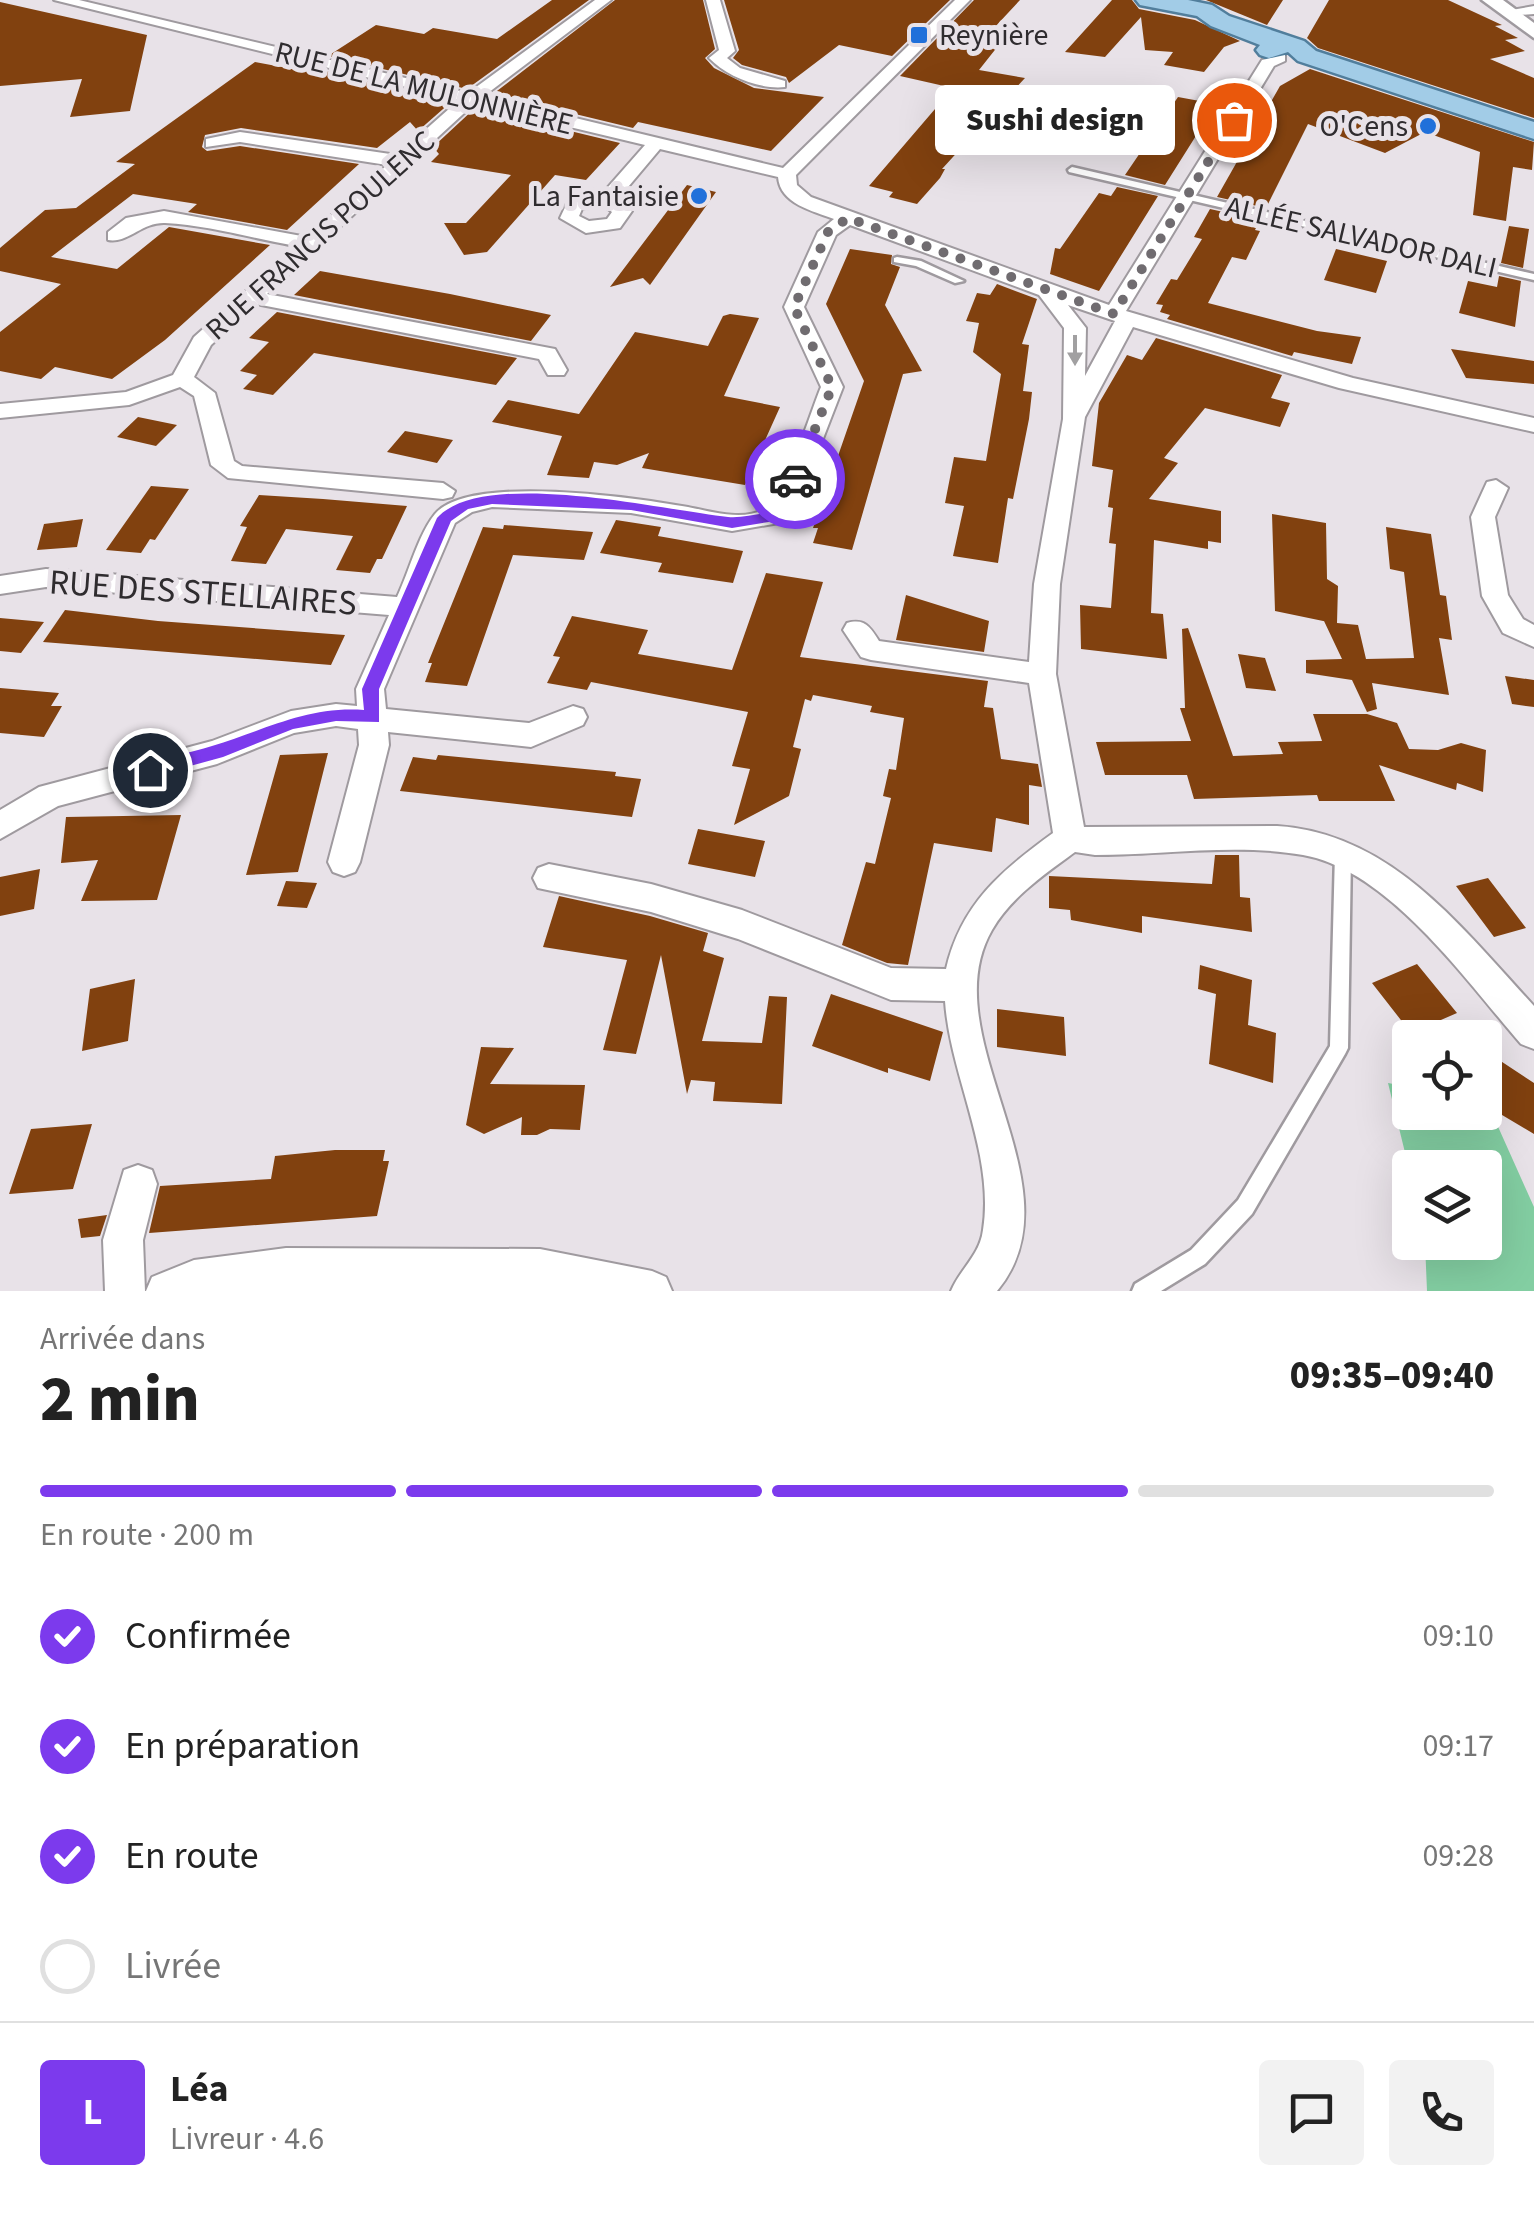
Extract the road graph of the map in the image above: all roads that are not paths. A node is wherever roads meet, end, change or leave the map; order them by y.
1 (61, 0) edge
2 (604, 0) edge
3 (712, 0) edge
4 (963, 0) edge
5 (1128, 0) edge
6 (1148, 0) edge
7 (1499, 6) edge
8 (1534, 10) edge
9 (1193, 12) edge
10 (1534, 32) edge
11 (1285, 52) junction
12 (778, 84) dead end
13 (470, 99) junction
14 (1534, 130) edge
15 (212, 143) dead end
16 (654, 144) junction
17 (399, 162) junction
18 (1072, 170) dead end
19 (786, 174) junction
20 (1188, 197) junction
21 (607, 200) dead end
22 (848, 218) junction
23 (114, 236) dead end
24 (310, 243) junction
25 (896, 260) dead end
26 (1534, 277) edge
27 (959, 280) dead end
28 (1046, 291) junction
29 (250, 297) junction
30 (1121, 316) junction
31 (556, 370) dead end
32 (182, 379) junction
33 (0, 411) edge
34 (1074, 419) junction
35 (1534, 425) edge
36 (1496, 488) dead end
37 (454, 498) junction
38 (0, 585) edge
39 (406, 607) junction
40 (857, 630) dead end
41 (1534, 637) edge
42 (1042, 674) junction
43 (573, 717) dead end
44 (373, 718) junction
45 (0, 826) edge
46 (1070, 838) junction
47 (1344, 852) junction
48 (344, 862) dead end
49 (549, 878) dead end
50 (960, 985) junction
51 (1534, 1032) edge
52 (138, 1184) dead end
53 (982, 1289) edge
54 (125, 1291) edge
55 (166, 1291) edge
56 (652, 1291) edge
57 (1142, 1291) edge

1 - 13 street, RUE DE LA MULONNIÈRE
2 - 13 street, RUE FRANCIS POULENC
3 - 12 street
4 - 19 street
5 - 9 main road
6 - 9 main road
7 - 8 street
7 - 10 street
9 - 11 main road
11 - 14 main road
11 - 20 street
13 - 16 street, RUE DE LA MULONNIÈRE
13 - 17 street, RUE FRANCIS POULENC
15 - 17 street
16 - 19 street, RUE DE LA MULONNIÈRE
16 - 21 street
17 - 24 street, RUE FRANCIS POULENC
18 - 20 lane, ALLÉE SALVADOR DALI
19 - 22 street
20 - 26 lane, ALLÉE SALVADOR DALI
20 - 30 street
22 - 28 street
22 - 37 street
23 - 24 street
24 - 29 street, RUE FRANCIS POULENC
25 - 27 lane
28 - 30 street
28 -> 34 street
29 - 31 street
29 - 32 street, RUE FRANCIS POULENC
30 - 34 street
30 - 35 street
32 - 33 street
32 - 37 street
34 - 42 street
36 - 41 street
37 - 39 street
38 - 39 street, RUE DES STELLAIRES
39 - 44 street
40 - 42 street
42 - 46 street
43 - 44 street
44 - 45 street
44 - 48 street
46 - 47 street
46 - 50 street
47 - 51 street
47 - 57 lane
49 - 50 street
50 - 53 street
52 - 54 street
55 - 56 street

